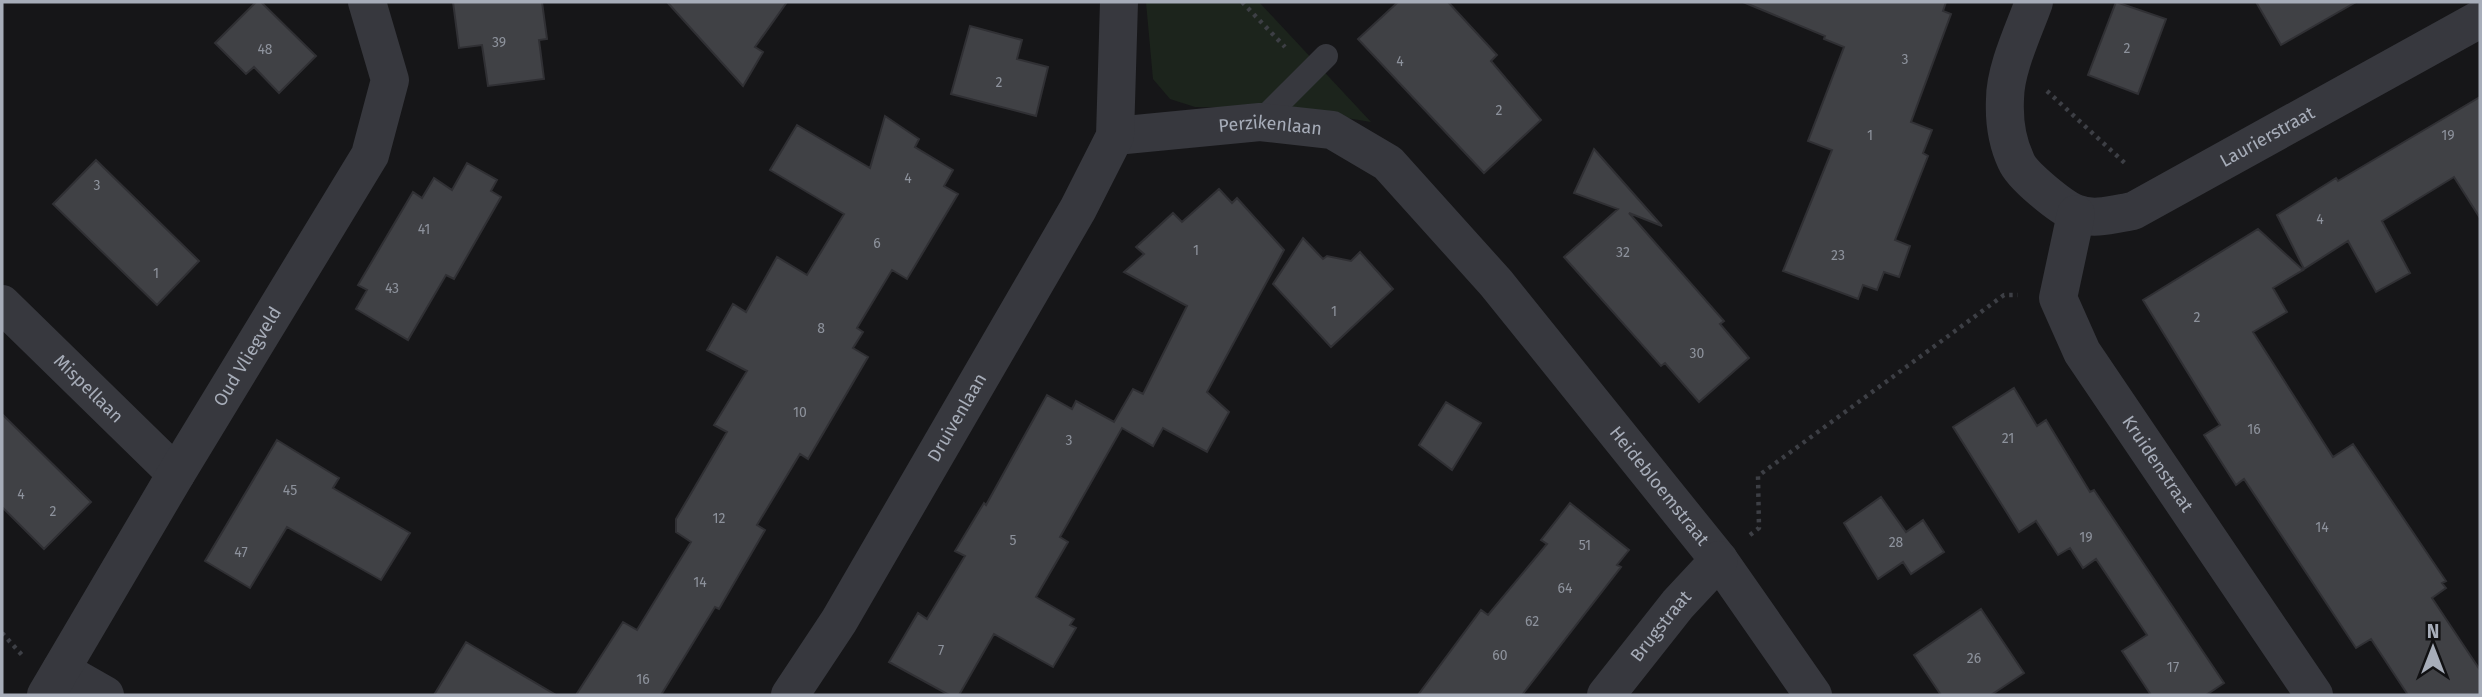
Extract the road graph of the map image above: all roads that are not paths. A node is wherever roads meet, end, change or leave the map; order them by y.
1 (367, 2) edge
2 (2034, 2) edge
3 (1125, 3) edge
4 (2480, 19) edge
5 (1326, 56) dead end
6 (1260, 121) junction
7 (1115, 136) junction
8 (2062, 205) junction
9 (1496, 283) joint
10 (2, 304) edge
11 (176, 474) junction
12 (1719, 560) junction
13 (54, 682) edge
14 (106, 695) edge
15 (790, 695) edge
16 (1606, 695) edge
17 (1813, 695) edge
18 (2314, 695) edge

1 - 11 street, Oud Vliegveld
2 - 8 street
3 - 7 street
4 - 8 street, Laurierstraat
5 - 6 lane
6 - 7 street, Perzikenlaan
6 - 9 street, Perzikenlaan
7 - 15 street, Druivenlaan
8 - 18 street, Kruidenstraat
9 - 12 street, Heidebloemstraat
10 - 11 street, Mispellaan
11 - 13 street, Oud Vliegveld
12 - 16 street, Brugstraat
12 - 17 street, Heidebloemstraat
13 - 14 street

